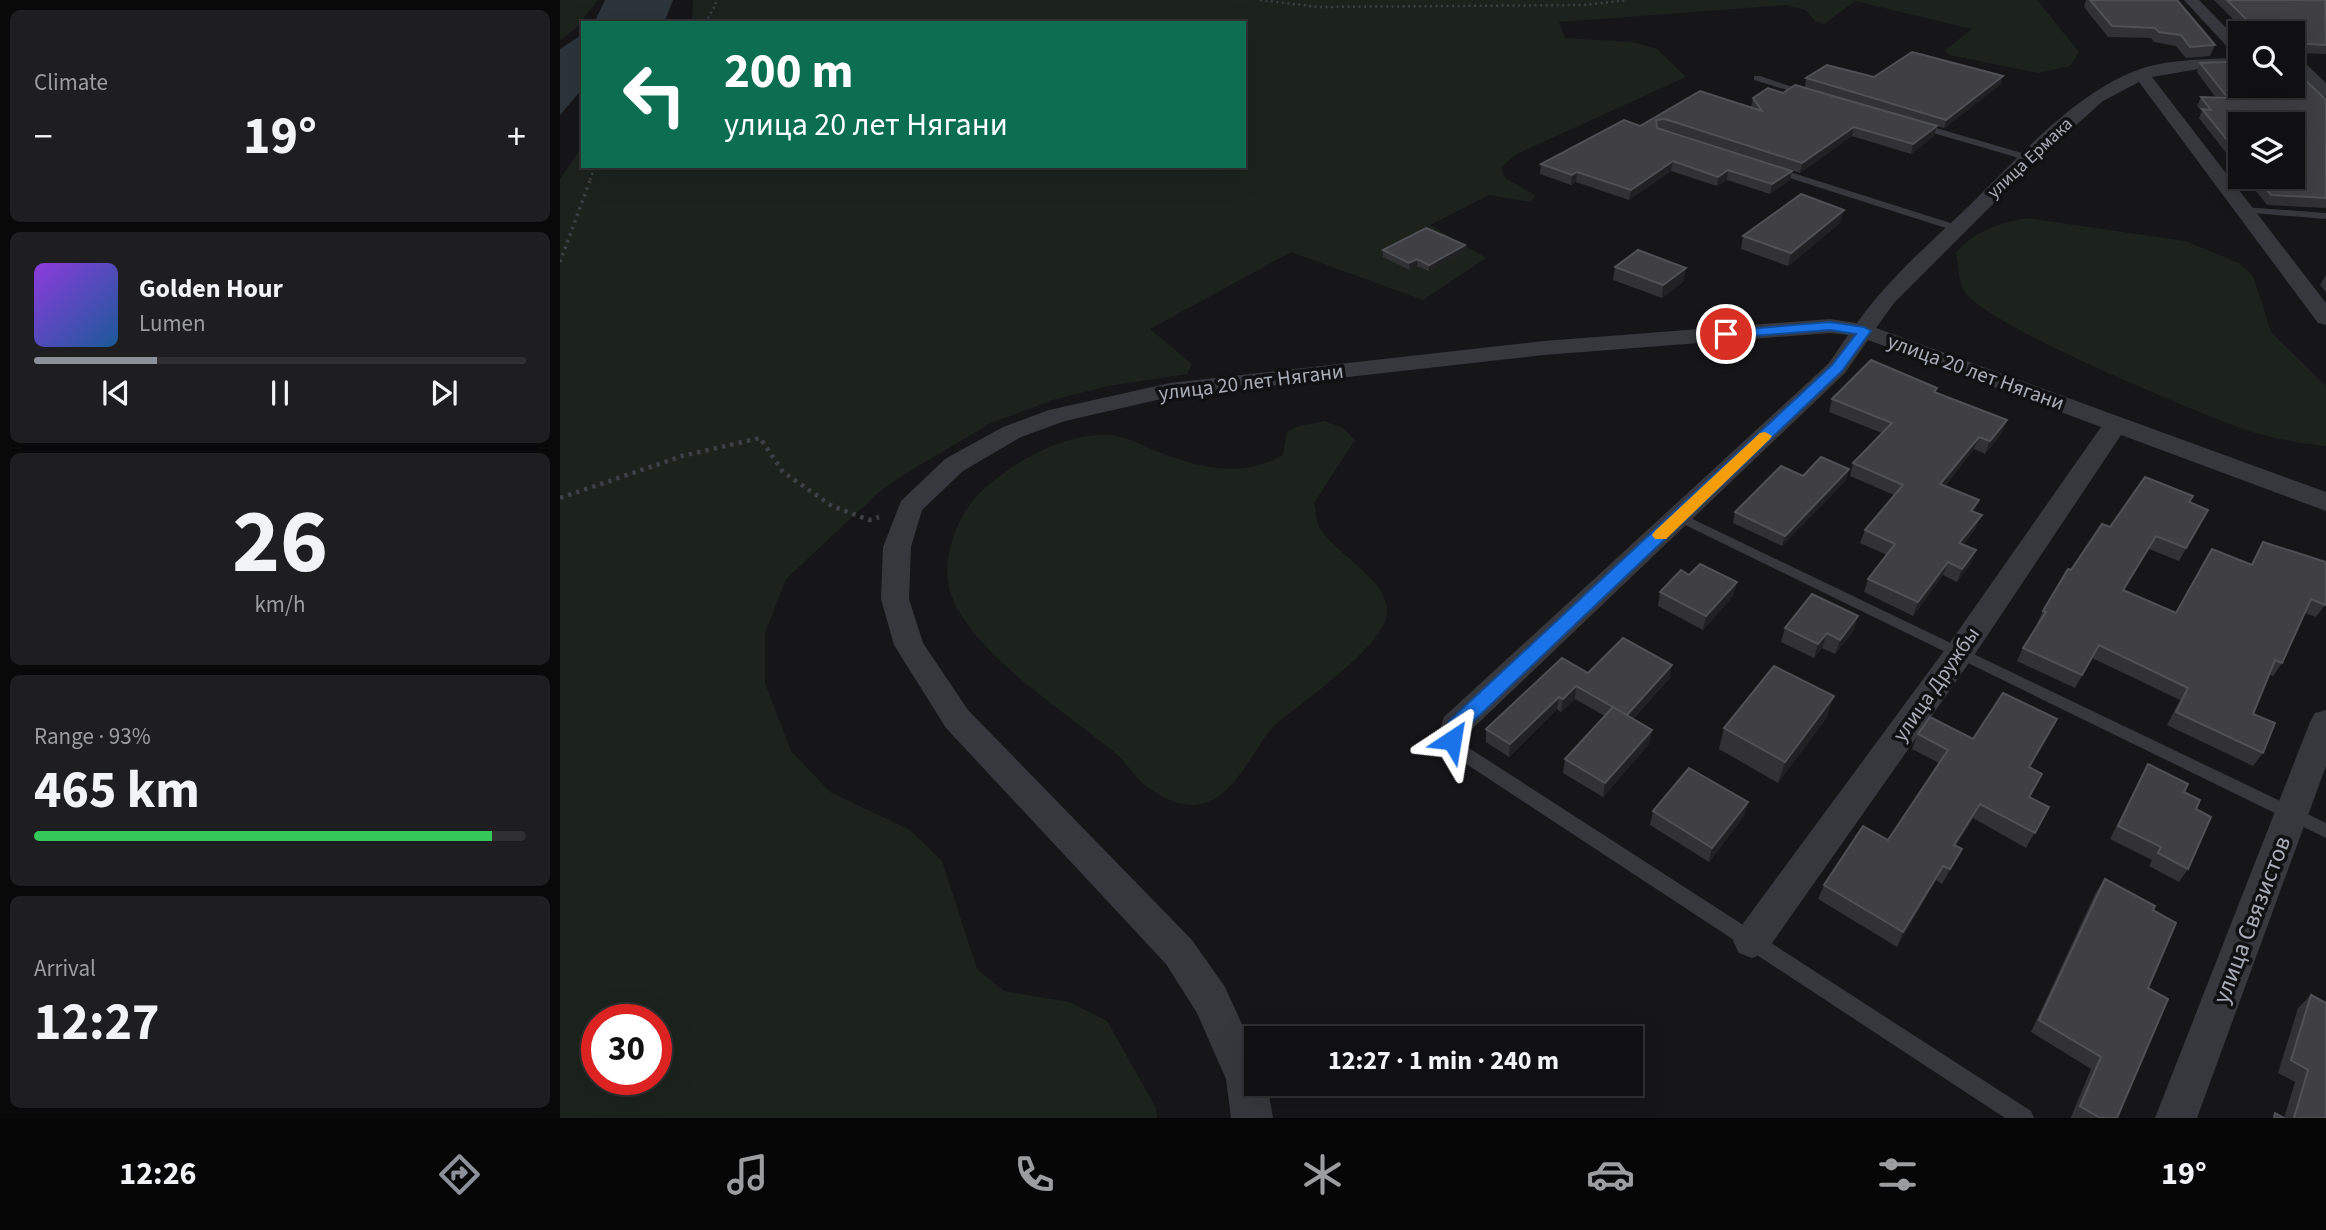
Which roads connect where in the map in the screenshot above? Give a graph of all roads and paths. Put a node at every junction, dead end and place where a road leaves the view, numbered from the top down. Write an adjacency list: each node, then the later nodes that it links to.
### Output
1 (714, 0): 5 (path)
2 (1260, 0): 3 (path)
3 (1628, 0)
4 (2191, 0): 6 (street)
5 (706, 21)
6 (2228, 39)
7 (2228, 63): 11 (street, улица Ермака)
8 (2305, 65): 9 (street)
9 (2326, 66)
10 (2305, 73): 13 (street)
11 (2141, 74): 16 (street, улица Ермака); 19 (street)
12 (1757, 78): 14 (lane)
13 (2326, 92)
14 (1821, 97)
15 (1912, 124): 16 (lane)
16 (2029, 158): 21 (street, улица Ермака)
17 (1763, 166): 21 (lane)
18 (595, 168): 22 (path)
19 (2243, 210): 20 (lane); 23 (street)
20 (2326, 216)
21 (1956, 228): 24 (street, улица Ермака)
22 (560, 262)
23 (2326, 318)
24 (1864, 331): 25 (street, улица 20 лет Нягани); 28 (street, улица 20 лет Нягани); 29 (street, улица Ермака)
25 (2116, 424): 27 (street, улица 20 лет Нягани); 30 (street, улица Дружбы)
26 (560, 498): 28 (path)
27 (2326, 502)
28 (910, 507): 36 (street, улица 20 лет Нягани)
29 (1680, 517): 30 (lane); 32 (street, улица Ермака)
30 (1960, 652): 33 (lane); 35 (street, улица Дружбы)
31 (2326, 722): 33 (street, улица Связистов)
32 (1452, 740): 35 (lane)
33 (2293, 815): 34 (lane); 38 (street, улица Связистов)
34 (2326, 831)
35 (1752, 941): 37 (lane)
36 (1252, 1118)
37 (2024, 1118)
38 (2176, 1118)

